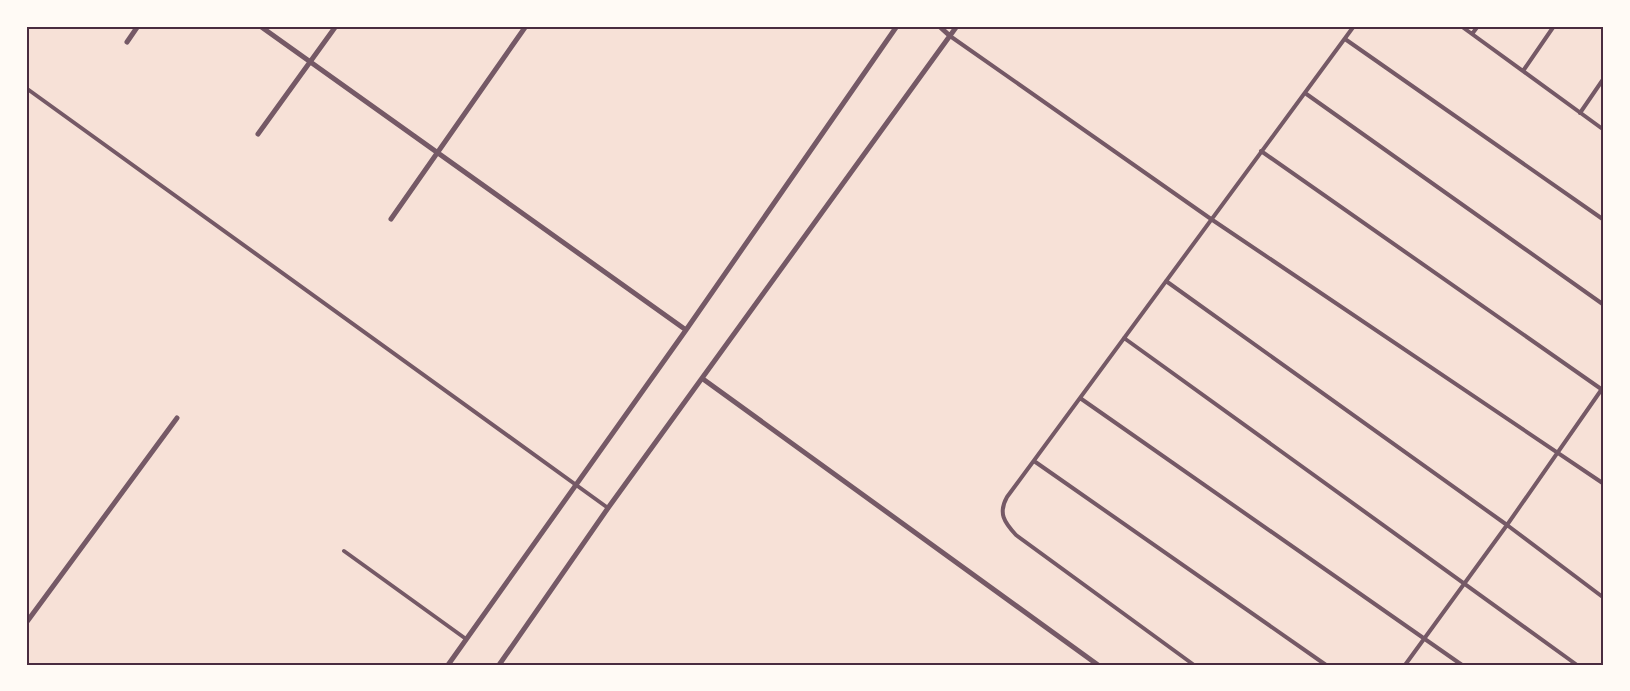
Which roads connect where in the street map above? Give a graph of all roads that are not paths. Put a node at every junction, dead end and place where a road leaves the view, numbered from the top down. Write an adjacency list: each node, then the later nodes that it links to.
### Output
1 (138, 26): 15 (street)
2 (260, 26): 16 (street)
3 (336, 26): 16 (street)
4 (526, 26): 25 (street)
5 (897, 26): 31 (street)
6 (939, 26): 13 (street)
7 (957, 26): 13 (street)
8 (1354, 26): 14 (lane)
9 (1461, 26): 12 (lane)
10 (1478, 26): 12 (lane)
11 (1554, 26): 17 (lane)
12 (1472, 34): 17 (lane)
13 (950, 36): 27 (lane); 33 (street)
14 (1345, 38): 20 (lane); 28 (lane)
15 (127, 42)
16 (311, 63): 23 (street); 25 (street)
17 (1523, 71): 21 (lane)
18 (1604, 78): 21 (lane)
19 (26, 88): 39 (lane)
20 (1305, 93): 24 (lane); 30 (lane)
21 (1580, 113): 22 (lane)
22 (1604, 130)
23 (258, 134)
24 (1262, 151): 27 (lane); 34 (lane)
25 (438, 154): 26 (street); 31 (street)
26 (391, 219)
27 (1211, 219): 29 (lane); 37 (lane)
28 (1604, 220)
29 (1166, 281): 32 (lane); 42 (lane)
30 (1604, 305)
31 (686, 330): 39 (street)
32 (1124, 338): 35 (lane); 44 (lane)
33 (703, 379): 41 (street); 51 (street)
34 (1603, 389): 37 (lane)
35 (1080, 398): 38 (lane); 47 (lane)
36 (177, 418): 46 (street)
37 (1558, 453): 40 (lane); 42 (lane)
38 (1034, 461): 52 (lane); 53 (lane)
39 (576, 484): 41 (lane); 48 (street)
40 (1604, 484)
41 (608, 508): 50 (street)
42 (1507, 525): 44 (lane); 45 (lane)
43 (344, 551): 48 (lane)
44 (1464, 584): 47 (lane); 56 (lane)
45 (1604, 598)
46 (26, 623)
47 (1425, 638): 54 (lane); 55 (lane)
48 (466, 639): 49 (street)
49 (448, 665)
50 (500, 665)
51 (1098, 665)
52 (1194, 665)
53 (1326, 665)
54 (1405, 665)
55 (1462, 665)
56 (1577, 665)

